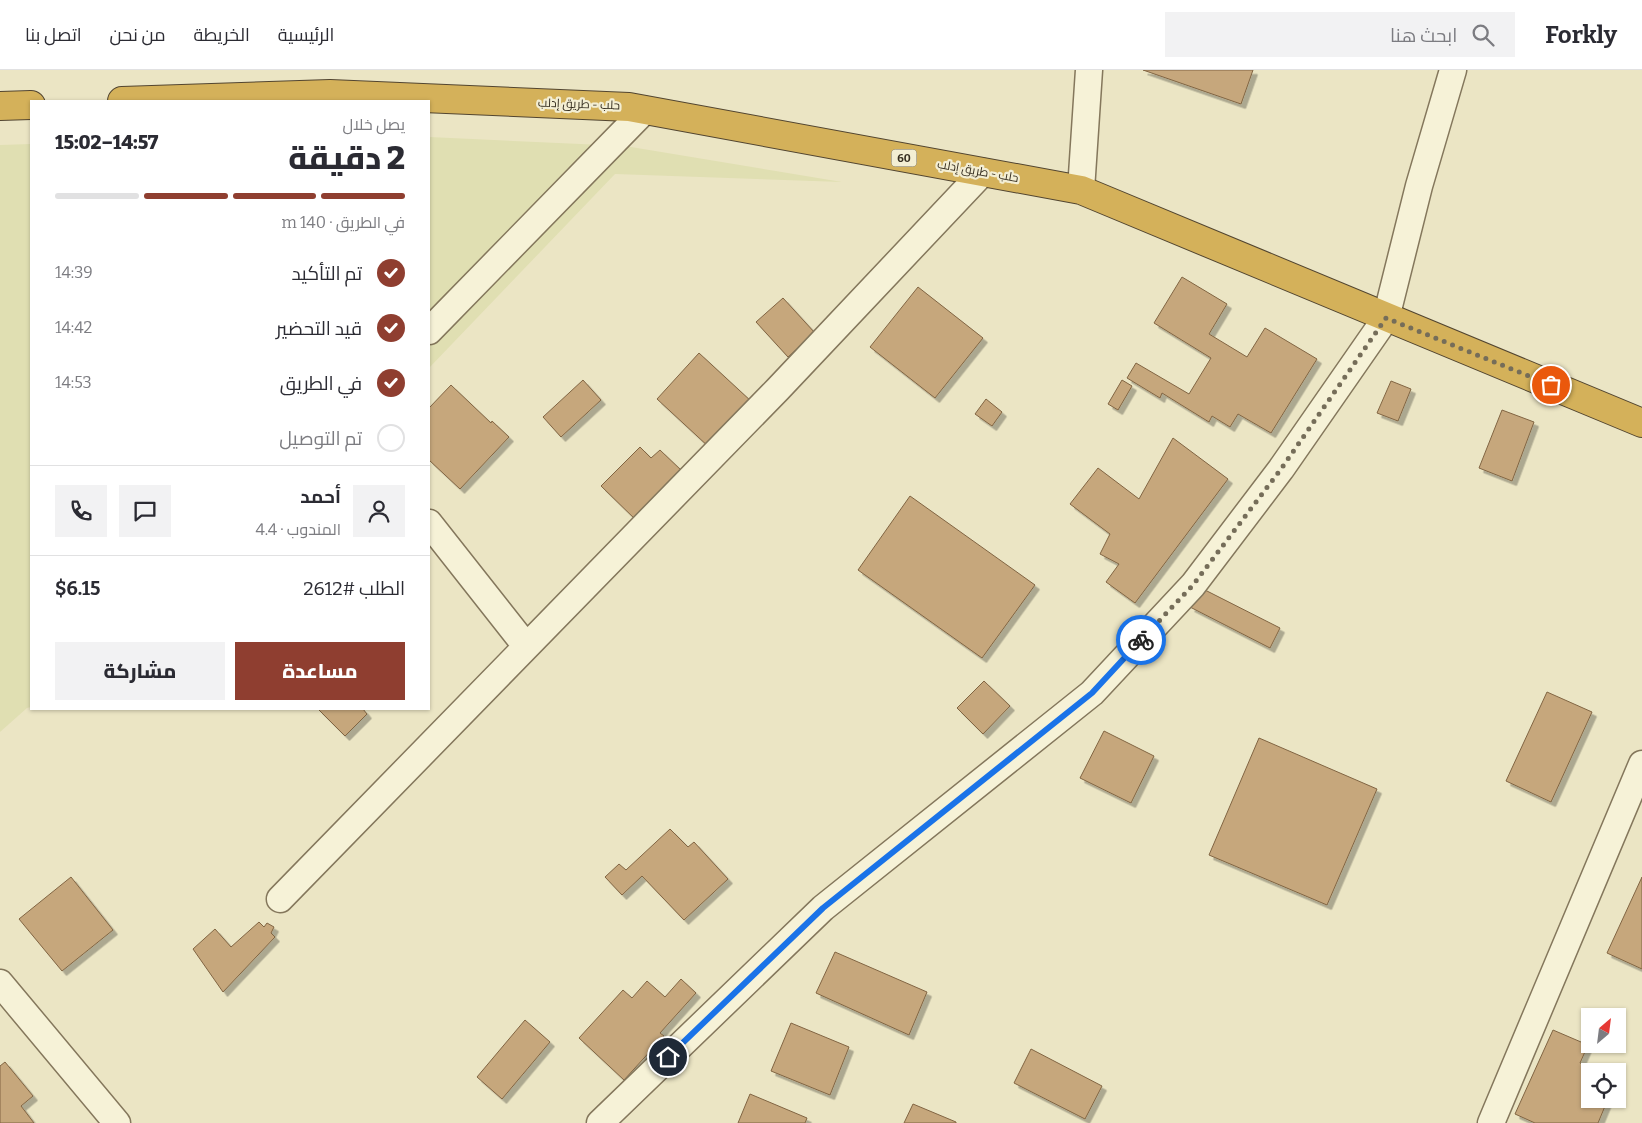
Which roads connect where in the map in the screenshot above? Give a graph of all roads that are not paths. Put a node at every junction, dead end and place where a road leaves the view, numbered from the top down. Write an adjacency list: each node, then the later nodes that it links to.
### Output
1 (1089, 70): 8 (street)
2 (1453, 70): 9 (street)
3 (152, 100): 6 (highway, حلب - طريق إدلب / 60)
4 (30, 105): 5 (highway)
5 (0, 106)
6 (645, 110): 7 (highway, حلب - طريق إدلب / 60); 10 (street)
7 (983, 172): 8 (highway, حلب - طريق إدلب / 60); 13 (street)
8 (1081, 190): 9 (highway, حلب - طريق إدلب / 60)
9 (1386, 318): 11 (highway, حلب - طريق إدلب / 60); 17 (street)
10 (430, 330)
11 (1642, 423)
12 (430, 524): 13 (street)
13 (526, 646): 15 (street)
14 (1642, 764): 19 (street)
15 (280, 898)
16 (0, 983): 18 (street)
17 (614, 1119)
18 (117, 1123)
19 (1491, 1123)

